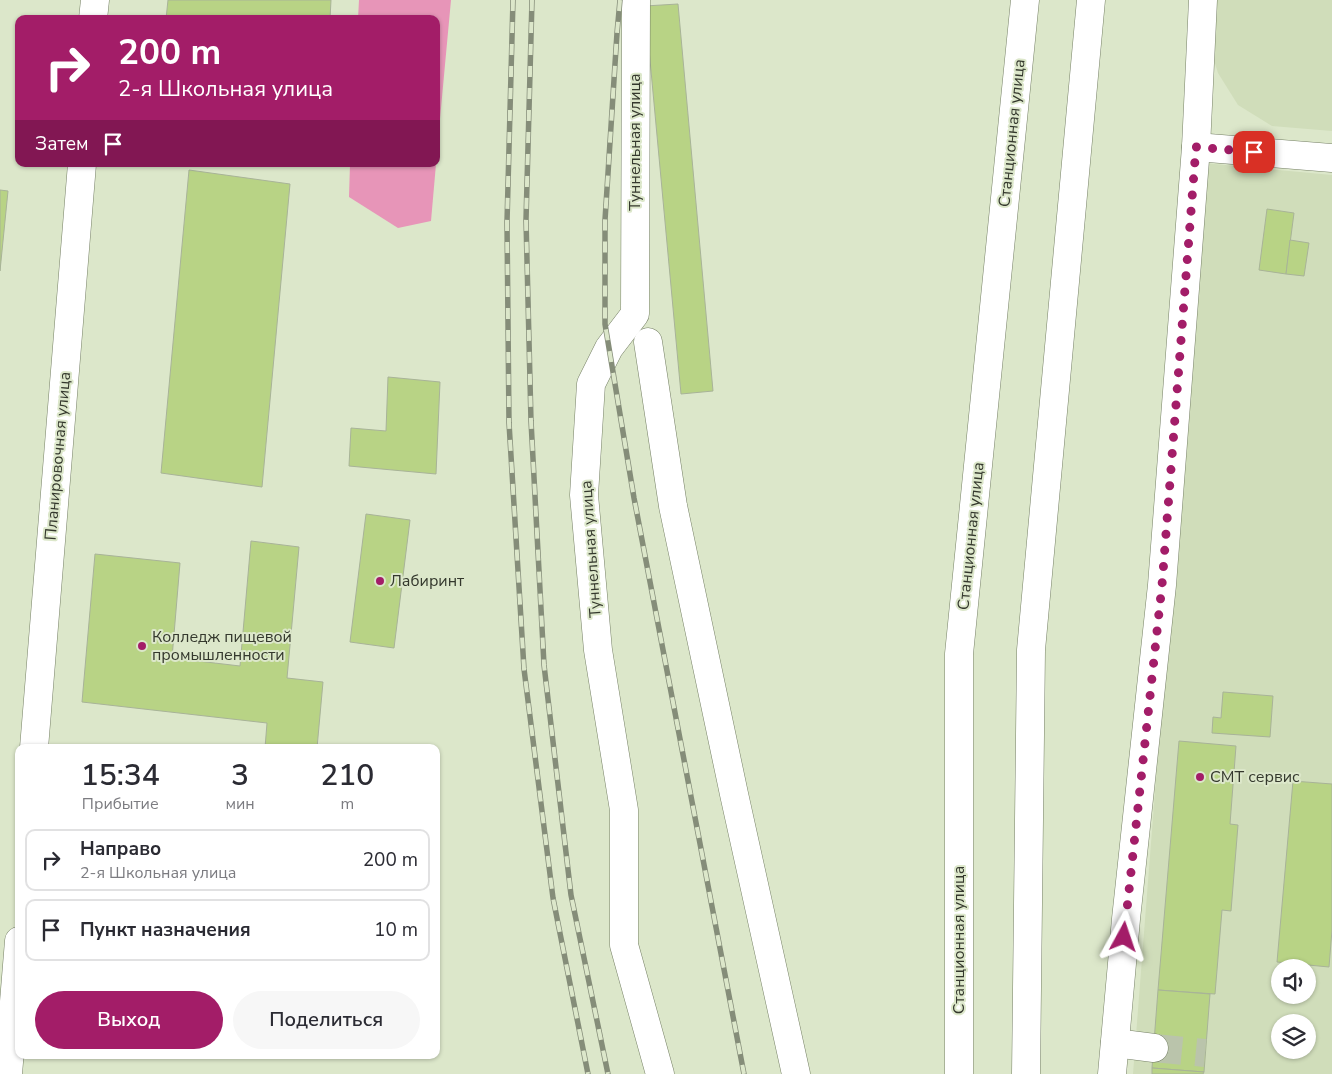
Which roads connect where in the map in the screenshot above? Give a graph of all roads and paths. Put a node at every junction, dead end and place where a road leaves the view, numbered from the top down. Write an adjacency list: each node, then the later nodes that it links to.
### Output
1 (95, 0): 6 (street)
2 (636, 0): 16 (street, Туннельная улица)
3 (1025, 0): 18 (street, Станционная улица)
4 (1091, 0): 19 (street)
5 (1203, 0): 7 (street)
6 (94, 15)
7 (1196, 147): 8 (street); 13 (street)
8 (1332, 158)
9 (82, 167): 11 (street, Планировочная улица)
10 (648, 342): 17 (street)
11 (34, 744)
12 (15, 989): 15 (street)
13 (1115, 1043): 14 (street); 20 (street)
14 (1154, 1048)
15 (8, 1074)
16 (660, 1074)
17 (796, 1074)
18 (960, 1074)
19 (1026, 1074)
20 (1112, 1074)

